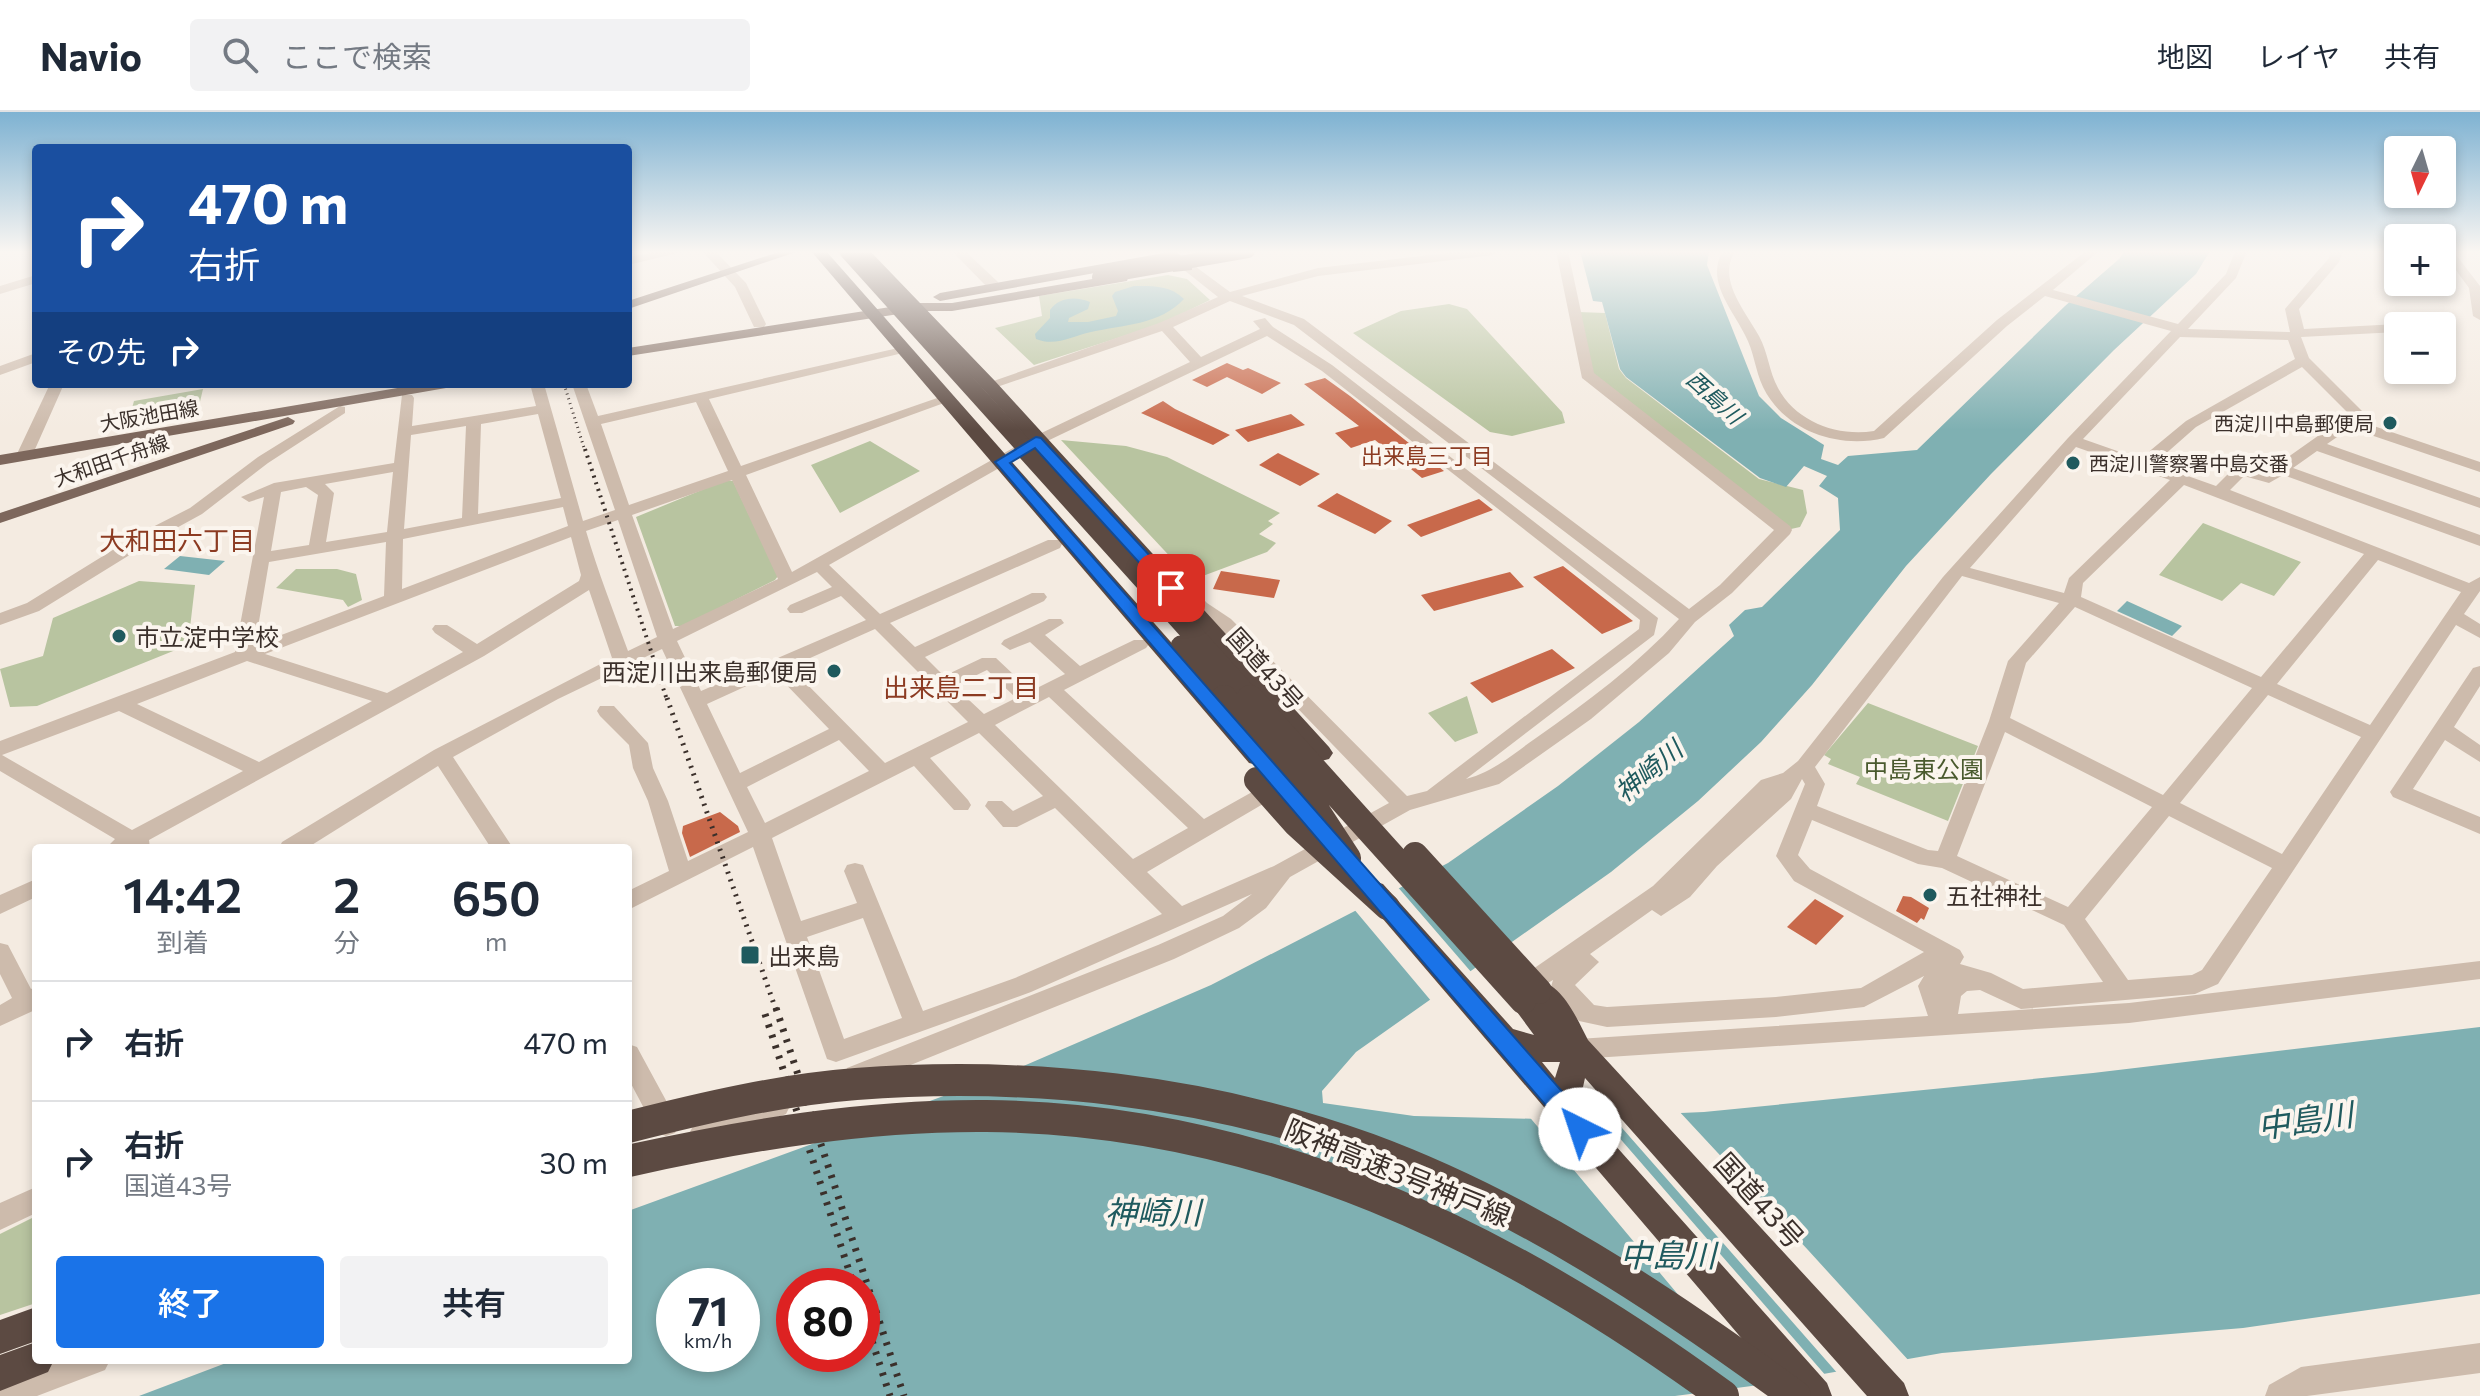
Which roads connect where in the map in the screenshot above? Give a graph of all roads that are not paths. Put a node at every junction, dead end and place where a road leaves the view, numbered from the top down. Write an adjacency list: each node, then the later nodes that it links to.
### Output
1 (752, 311): 17 (street)
2 (862, 311): 17 (main road)
3 (863, 311): 23 (main road)
4 (870, 311): 25 (highway, 国道43号)
5 (888, 311): 139 (highway, 国道43号, bridge)
6 (902, 311): 167 (highway, 国道43号, bridge)
7 (920, 311): 30 (highway, 国道43号)
8 (1197, 311): 18 (street)
9 (1247, 311): 20 (street)
10 (1270, 311): 85 (street)
11 (1574, 311): 85 (street)
12 (1740, 311): 13 (street)
13 (2020, 311)
14 (2112, 311): 21 (street)
15 (2196, 311): 21 (street)
16 (2292, 311): 22 (street)
17 (759, 324): 24 (main road)
18 (1164, 326): 28 (street); 30 (street)
19 (2384, 329): 22 (street)
20 (1268, 330): 28 (street); 125 (street)
21 (2177, 330): 22 (street); 44 (street)
22 (2296, 334): 27 (street)
23 (632, 349)
24 (632, 349)
25 (902, 349): 35 (street); 36 (highway, 国道43号)
26 (32, 359): 29 (street)
27 (2303, 360): 41 (street); 50 (street)
28 (1199, 363): 43 (street)
29 (0, 371)
30 (989, 385): 43 (highway, 国道43号)
31 (55, 388): 47 (street)
32 (538, 388): 37 (street)
33 (580, 388): 40 (street)
34 (408, 389): 38 (main road, 大和田千舟線); 42 (street); 47 (main road, 大阪池田線)
35 (701, 397): 40 (street); 54 (street)
36 (948, 399): 49 (highway, 国道43号); 54 (street)
37 (543, 409): 39 (street); 61 (street)
38 (340, 410): 65 (main road, 大和田千舟線); 86 (street)
39 (474, 421): 42 (street); 66 (street)
40 (592, 422): 64 (street)
41 (2347, 422): 45 (street); 52 (street)
42 (404, 432): 51 (street)
43 (1036, 441): 49 (street); 55 (highway, 国道43号)
44 (2073, 441): 50 (street); 75 (street)
45 (2315, 445): 53 (street); 63 (street)
46 (0, 452): 47 (main road, 大阪池田線)
47 (26, 452): 48 (main road, 大阪池田線)
48 (0, 460)
49 (1002, 462): 62 (highway, 国道43号); 74 (street)
50 (2143, 465): 56 (street)
51 (401, 466): 57 (street); 68 (street)
52 (2480, 467)
53 (2283, 470): 59 (street); 69 (street)
54 (735, 471): 64 (street); 77 (street)
55 (1070, 477): 129 (street); 159 (highway, 国道43号, bridge)
56 (2182, 478): 59 (street); 82 (street)
57 (307, 482): 58 (street); 71 (street)
58 (274, 488): 60 (street); 73 (street)
59 (2219, 492): 72 (street)
60 (249, 497)
61 (569, 501): 66 (street); 67 (street)
62 (1036, 501): 70 (highway); 123 (highway, 国道43号)
63 (2480, 503)
64 (623, 513): 67 (street); 92 (street)
65 (0, 518)
66 (470, 521): 68 (street)
67 (576, 529): 76 (street); 80 (street)
68 (395, 536): 71 (street); 80 (street)
69 (2480, 541)
70 (1054, 544): 87 (street); 94 (highway)
71 (317, 549): 73 (street)
72 (2375, 552): 78 (street); 103 (street)
73 (261, 558): 96 (street)
74 (819, 564): 77 (street); 79 (street)
75 (1959, 570): 82 (street); 122 (street)
76 (590, 578): 95 (street); 98 (street)
77 (788, 581): 92 (street)
78 (2476, 586): 84 (street)
79 (845, 588): 83 (street); 87 (street)
80 (393, 597): 96 (street)
81 (1038, 597): 97 (street)
82 (2072, 599): 103 (street); 110 (street)
83 (796, 609)
84 (2455, 617): 90 (street); 114 (street)
85 (1689, 618): 125 (street)
86 (0, 619)
87 (878, 620): 97 (street); 99 (street)
88 (1055, 623): 91 (street)
89 (441, 629): 95 (street)
90 (2480, 632)
91 (1033, 634): 93 (street); 101 (street)
92 (668, 641): 98 (street); 107 (street)
93 (1010, 644)
94 (1140, 644): 101 (street); 123 (highway)
95 (477, 652): 106 (street)
96 (244, 654): 106 (street); 108 (street)
97 (913, 655): 102 (street)
98 (622, 661): 116 (street)
99 (778, 665): 107 (street); 113 (street)
100 (2480, 672): 112 (street)
101 (1078, 675): 104 (street)
102 (944, 683): 105 (street); 111 (street)
103 (2263, 685): 114 (street); 127 (street)
104 (1051, 688): 105 (street); 133 (street)
105 (1029, 699): 111 (street)
106 (390, 700): 120 (street)
107 (696, 701): 124 (street)
108 (119, 703): 115 (street); 120 (street)
109 (607, 711): 145 (street)
110 (1999, 721): 127 (street); 140 (street)
111 (983, 722): 117 (street); 126 (street)
112 (2443, 729): 118 (street); 132 (street)
113 (841, 731): 121 (street); 124 (street)
114 (2374, 735): 141 (street)
115 (0, 749)
116 (441, 755): 137 (street); 138 (street)
117 (915, 755): 121 (street); 128 (street)
118 (2480, 755)
119 (0, 762): 135 (street)
120 (261, 771): 136 (street)
121 (882, 772): 134 (street)
122 (1797, 772): 131 (street); 157 (street); 159 (street)
123 (1266, 782): 133 (street); 139 (highway, 国道43号, bridge); 149 (highway, bridge)
124 (737, 783): 134 (street)
125 (1429, 797): 129 (street)
126 (1057, 798): 130 (street); 142 (street)
127 (2166, 804): 141 (street); 152 (street)
128 (961, 805)
129 (1403, 805): 144 (street)
130 (995, 806)
131 (1805, 809): 140 (street); 155 (street)
132 (2480, 826)
133 (1202, 829): 142 (street)
134 (759, 833): 145 (street); 153 (street)
135 (130, 844)
136 (134, 844)
137 (296, 844)
138 (499, 844)
139 (1348, 858): 149 (highway, 国道43号, bridge)
140 (1945, 860): 152 (street)
141 (2285, 865): 161 (street)
142 (1132, 870): 151 (street)
143 (855, 871): 150 (street)
144 (1282, 871): 151 (street); 169 (street)
145 (681, 874): 147 (street)
146 (32, 889): 148 (street)
147 (632, 899)
148 (0, 905)
149 (1387, 907): 166 (highway, 国道43号)
150 (868, 908): 153 (street); 164 (street)
151 (1180, 918): 164 (street)
152 (2072, 919): 161 (street)
153 (794, 932): 164 (street)
154 (0, 952): 162 (street)
155 (1943, 952): 157 (street); 158 (street)
156 (2480, 970): 165 (street)
157 (1904, 977): 160 (street)
158 (1983, 980): 160 (street); 161 (street); 165 (street)
159 (1531, 983): 167 (highway, 国道43号)
160 (1930, 986): 165 (street)
161 (2122, 991)
162 (32, 1000): 163 (street)
163 (0, 1016)
164 (916, 1024)
165 (1943, 1027): 167 (street)
166 (1502, 1039): 167 (highway); 171 (highway, 国道43号)
167 (1578, 1049): 171 (highway); 186 (highway, 国道43号)
168 (632, 1061): 169 (street)
169 (742, 1119): 172 (street)
170 (632, 1126): 184 (highway, 阪神高速3号神戸線, bridge)
171 (1600, 1151): 185 (highway, 国道43号)
172 (632, 1160)
173 (632, 1161): 183 (highway, 阪神高速3号神戸線, bridge)
174 (32, 1201): 175 (street)
175 (0, 1217)
176 (32, 1325): 177 (highway)
177 (0, 1337)
178 (2480, 1358): 187 (street)
179 (32, 1361): 181 (highway)
180 (84, 1364): 182 (street)
181 (0, 1373)
182 (0, 1395)
183 (1723, 1396)
184 (1795, 1396)
185 (1814, 1396)
186 (1891, 1396)
187 (2280, 1396)

